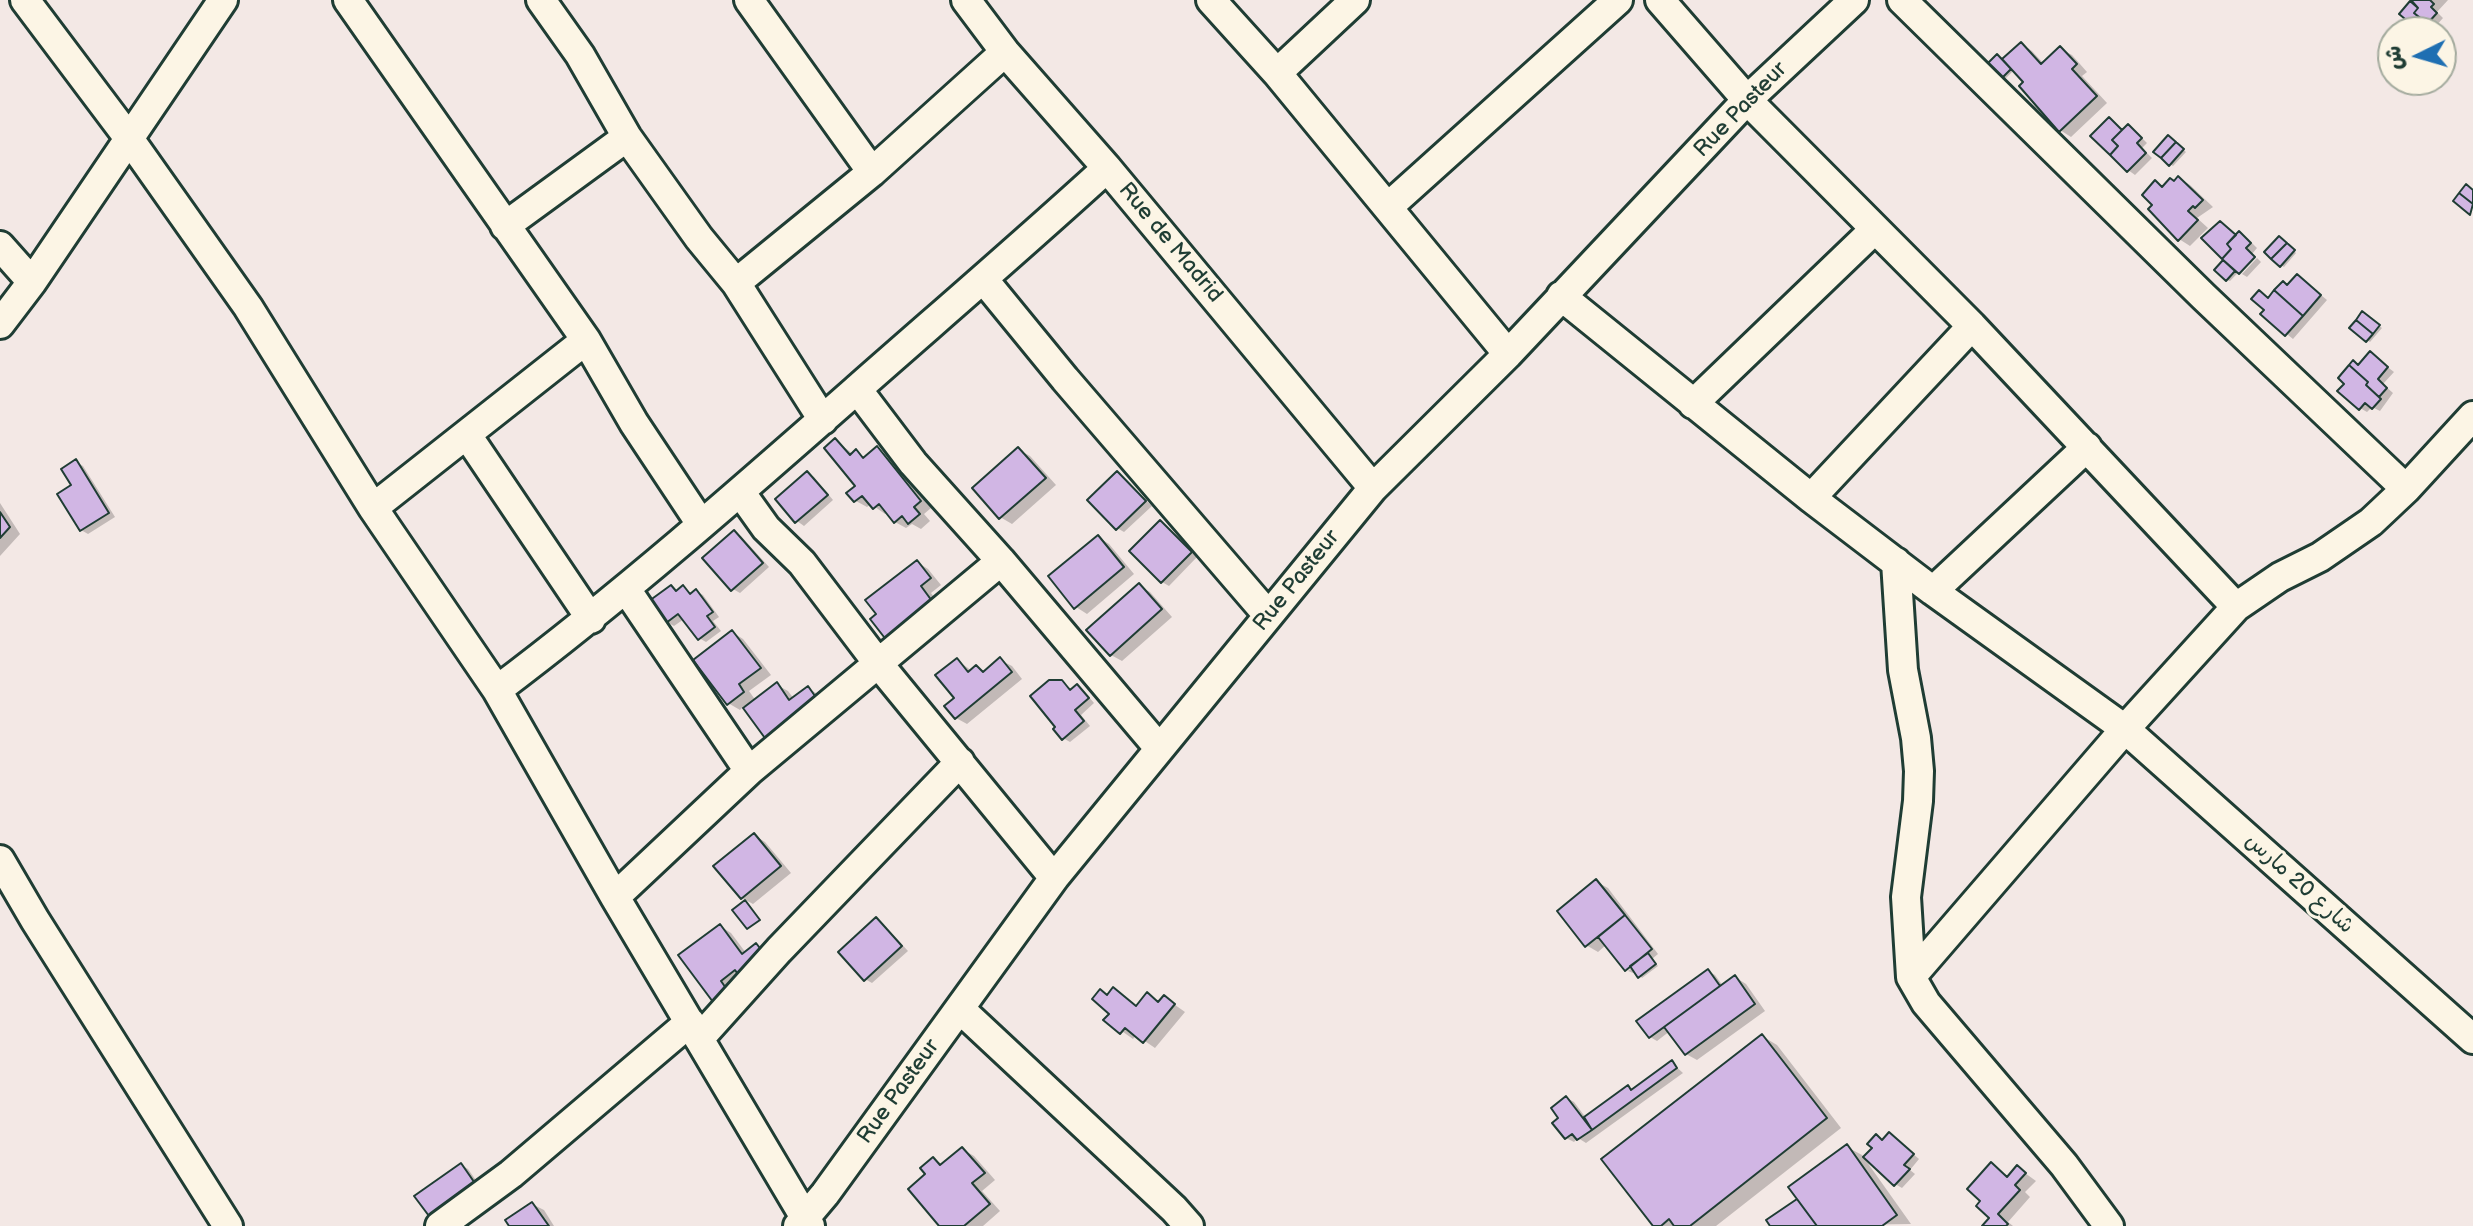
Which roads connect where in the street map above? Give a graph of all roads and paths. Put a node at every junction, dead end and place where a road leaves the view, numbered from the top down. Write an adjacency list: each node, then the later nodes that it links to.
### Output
1 (25, 0): 16 (street)
2 (223, 0): 16 (street)
3 (348, 0): 21 (street)
4 (541, 0): 17 (street)
5 (749, 0): 19 (street)
6 (967, 0): 13 (street, Rue de Madrid)
7 (1211, 0): 14 (street)
8 (1355, 0): 14 (street)
9 (1618, 0): 20 (street)
10 (1660, 0): 15 (street)
11 (1854, 0): 15 (street, Rue Pasteur)
12 (1902, 0): 39 (street)
13 (1005, 52): 18 (street, Rue de Madrid); 19 (street)
14 (1277, 73): 20 (street)
15 (1747, 100): 22 (street); 27 (street, Rue Pasteur)
16 (128, 137): 25 (street); 42 (street)
17 (627, 137): 21 (street); 26 (street)
18 (1107, 168): 24 (street); 38 (street, Rue de Madrid)
19 (872, 172): 26 (street)
20 (1388, 207): 31 (street)
21 (505, 226): 30 (street)
22 (1874, 230): 29 (street); 33 (street)
23 (0, 246): 25 (street)
24 (984, 280): 32 (street); 49 (street)
25 (32, 282): 28 (street)
26 (736, 283): 35 (street)
27 (1561, 296): 31 (street, Rue Pasteur); 33 (street, شارع 20 مارس)
28 (0, 324)
29 (1972, 326): 37 (street); 41 (street)
30 (586, 340): 36 (street); 43 (street)
31 (1508, 354): 38 (street, Rue Pasteur)
32 (857, 389): 35 (street); 44 (street)
33 (1693, 404): 41 (street, شارع 20 مارس)
34 (2473, 416): 39 (street)
35 (823, 420): 40 (street)
36 (467, 435): 42 (street); 50 (street)
37 (2087, 447): 47 (street); 48 (street)
38 (1373, 488): 49 (street, Rue Pasteur)
39 (2406, 489): 48 (street)
40 (741, 493): 43 (street); 51 (street)
41 (1811, 498): 45 (street, شارع 20 مارس)
42 (373, 508): 52 (street)
43 (701, 524): 46 (street)
44 (1001, 561): 51 (street); 54 (street)
45 (1896, 562): 47 (street, شارع 20 مارس); 60 (street)
46 (626, 589): 50 (street); 56 (street)
47 (1933, 591): 53 (street, شارع 20 مارس)
48 (2236, 607): 53 (street)
49 (1268, 615): 54 (street, Rue Pasteur)
50 (591, 619): 52 (street)
51 (877, 662): 55 (street); 56 (street)
52 (497, 690): 59 (street)
53 (2125, 729): 60 (street); 63 (street, شارع 20 مارس)
54 (1159, 748): 58 (street, Rue Pasteur)
55 (960, 762): 58 (street); 62 (street)
56 (749, 771): 59 (street)
57 (0, 860): 65 (street)
58 (1054, 878): 61 (street, Rue Pasteur)
59 (615, 897): 62 (street)
60 (1911, 977): 68 (street)
61 (960, 1009): 64 (street, Rue Pasteur); 67 (street)
62 (695, 1031): 64 (street); 66 (street)
63 (2473, 1039)
64 (804, 1223)
65 (228, 1226)
66 (440, 1226)
67 (1189, 1226)
68 (2109, 1226)

